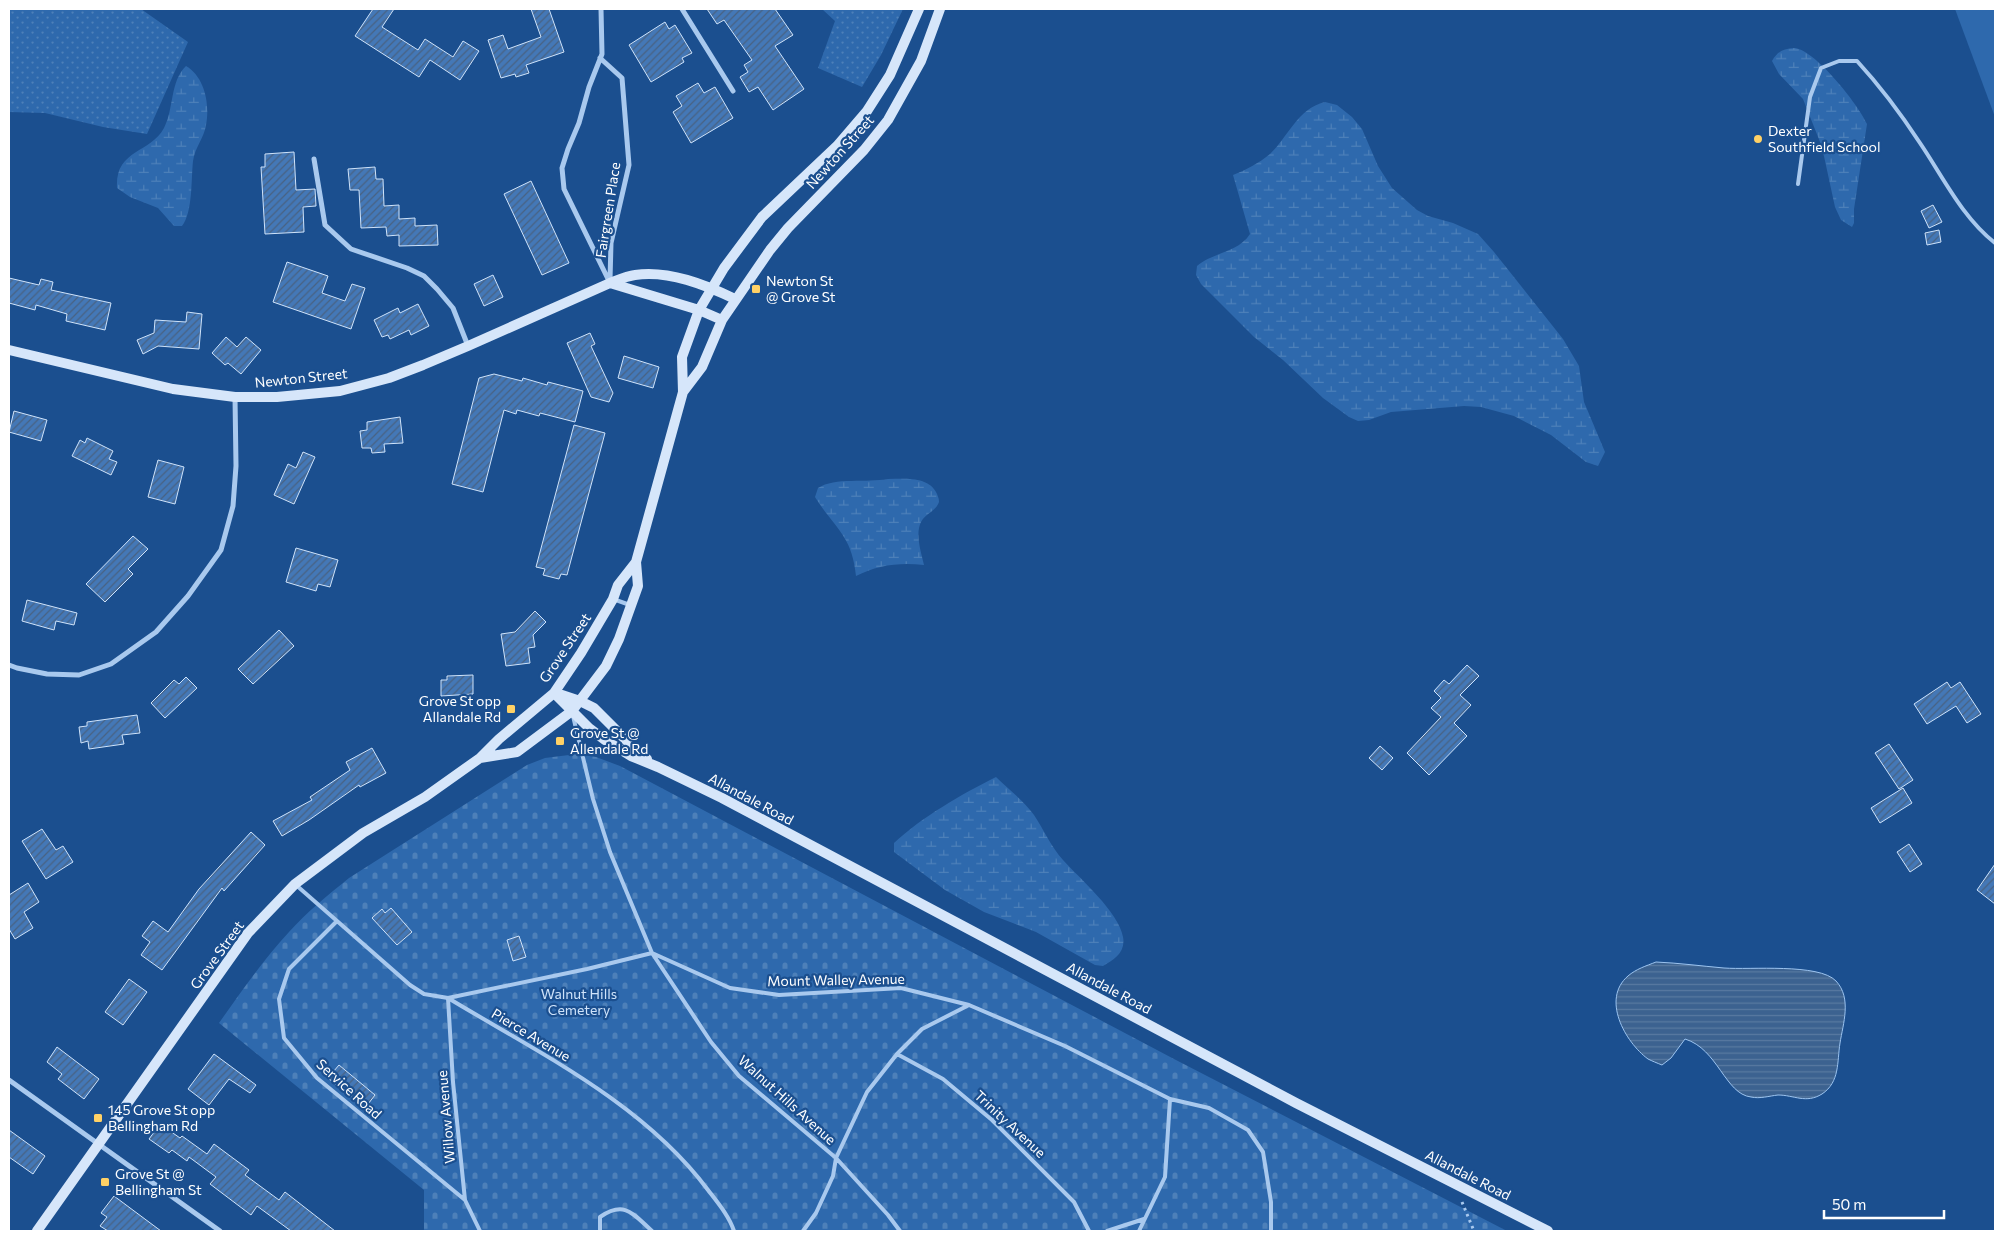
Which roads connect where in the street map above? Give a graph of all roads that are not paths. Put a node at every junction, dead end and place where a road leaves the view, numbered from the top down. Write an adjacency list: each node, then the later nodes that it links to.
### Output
1 (601, 9): 5 (street, Fairgreen Place)
2 (682, 9): 6 (street)
3 (919, 9): 11 (main road, Newton Street)
4 (940, 9): 12 (main road, Newton Street)
5 (600, 58): 10 (street, Fairgreen Place); 10 (street, Fairgreen Place)
6 (733, 91)
7 (314, 159): 15 (street)
8 (1798, 184): 9 (lane)
9 (1995, 243)
10 (610, 283): 11 (main road, Newton Street); 13 (main road); 15 (main road, Newton Street)
11 (710, 287): 12 (main road, Newton Street); 13 (main road, Newton Street)
12 (736, 298): 14 (main road, Newton Street)
13 (699, 310): 14 (main road); 17 (main road, Grove Street)
14 (722, 320): 17 (main road, Grove Street)
15 (468, 346): 18 (main road, Newton Street)
16 (9, 350): 18 (main road, Newton Street)
17 (683, 392): 19 (main road, Grove Street)
18 (235, 397): 22 (street)
19 (636, 562): 20 (main road, Grove Street); 21 (main road, Grove Street)
20 (613, 599): 21 (lane); 23 (main road, Grove Street)
21 (632, 606): 24 (main road, Grove Street)
22 (9, 665)
23 (554, 693): 24 (main road, Allandale Road); 25 (main road, Allandale Road); 26 (main road, Grove Street)
24 (580, 700): 25 (main road, Grove Street); 27 (main road, Allandale Road)
25 (572, 711): 26 (main road, Grove Street); 27 (main road, Allandale Road); 30 (lane)
26 (480, 758): 28 (main road, Grove Street)
27 (658, 767): 52 (main road, Allandale Road)
28 (295, 884): 29 (lane, Pierce Avenue); 36 (main road, Grove Street)
29 (336, 922): 31 (lane, Pierce Avenue); 38 (lane, Service Road)
30 (652, 954): 31 (lane); 32 (lane, Mount Walley Avenue); 37 (lane, Walnut Hills Avenue)
31 (448, 998): 38 (lane, Willow Avenue); 45 (lane, Pierce Avenue)
32 (969, 1004): 33 (lane); 35 (lane, Mount Walley Avenue)
33 (897, 1054): 37 (lane); 48 (lane, Trinity Avenue)
34 (9, 1080): 36 (street)
35 (1170, 1099): 39 (lane); 51 (lane, Mount Walley Avenue)
36 (98, 1144): 40 (main road, Grove Street); 41 (street)
37 (836, 1158): 46 (lane); 47 (lane, Walnut Hills Avenue)
38 (465, 1200): 42 (lane, Willow Avenue)
39 (1144, 1219): 49 (lane); 50 (lane)
40 (37, 1231)
41 (220, 1231)
42 (480, 1231)
43 (600, 1231): 44 (lane)
44 (652, 1231)
45 (734, 1231)
46 (803, 1231)
47 (900, 1231)
48 (1089, 1231)
49 (1107, 1231)
50 (1139, 1231)
51 (1271, 1231)
52 (1548, 1231)

